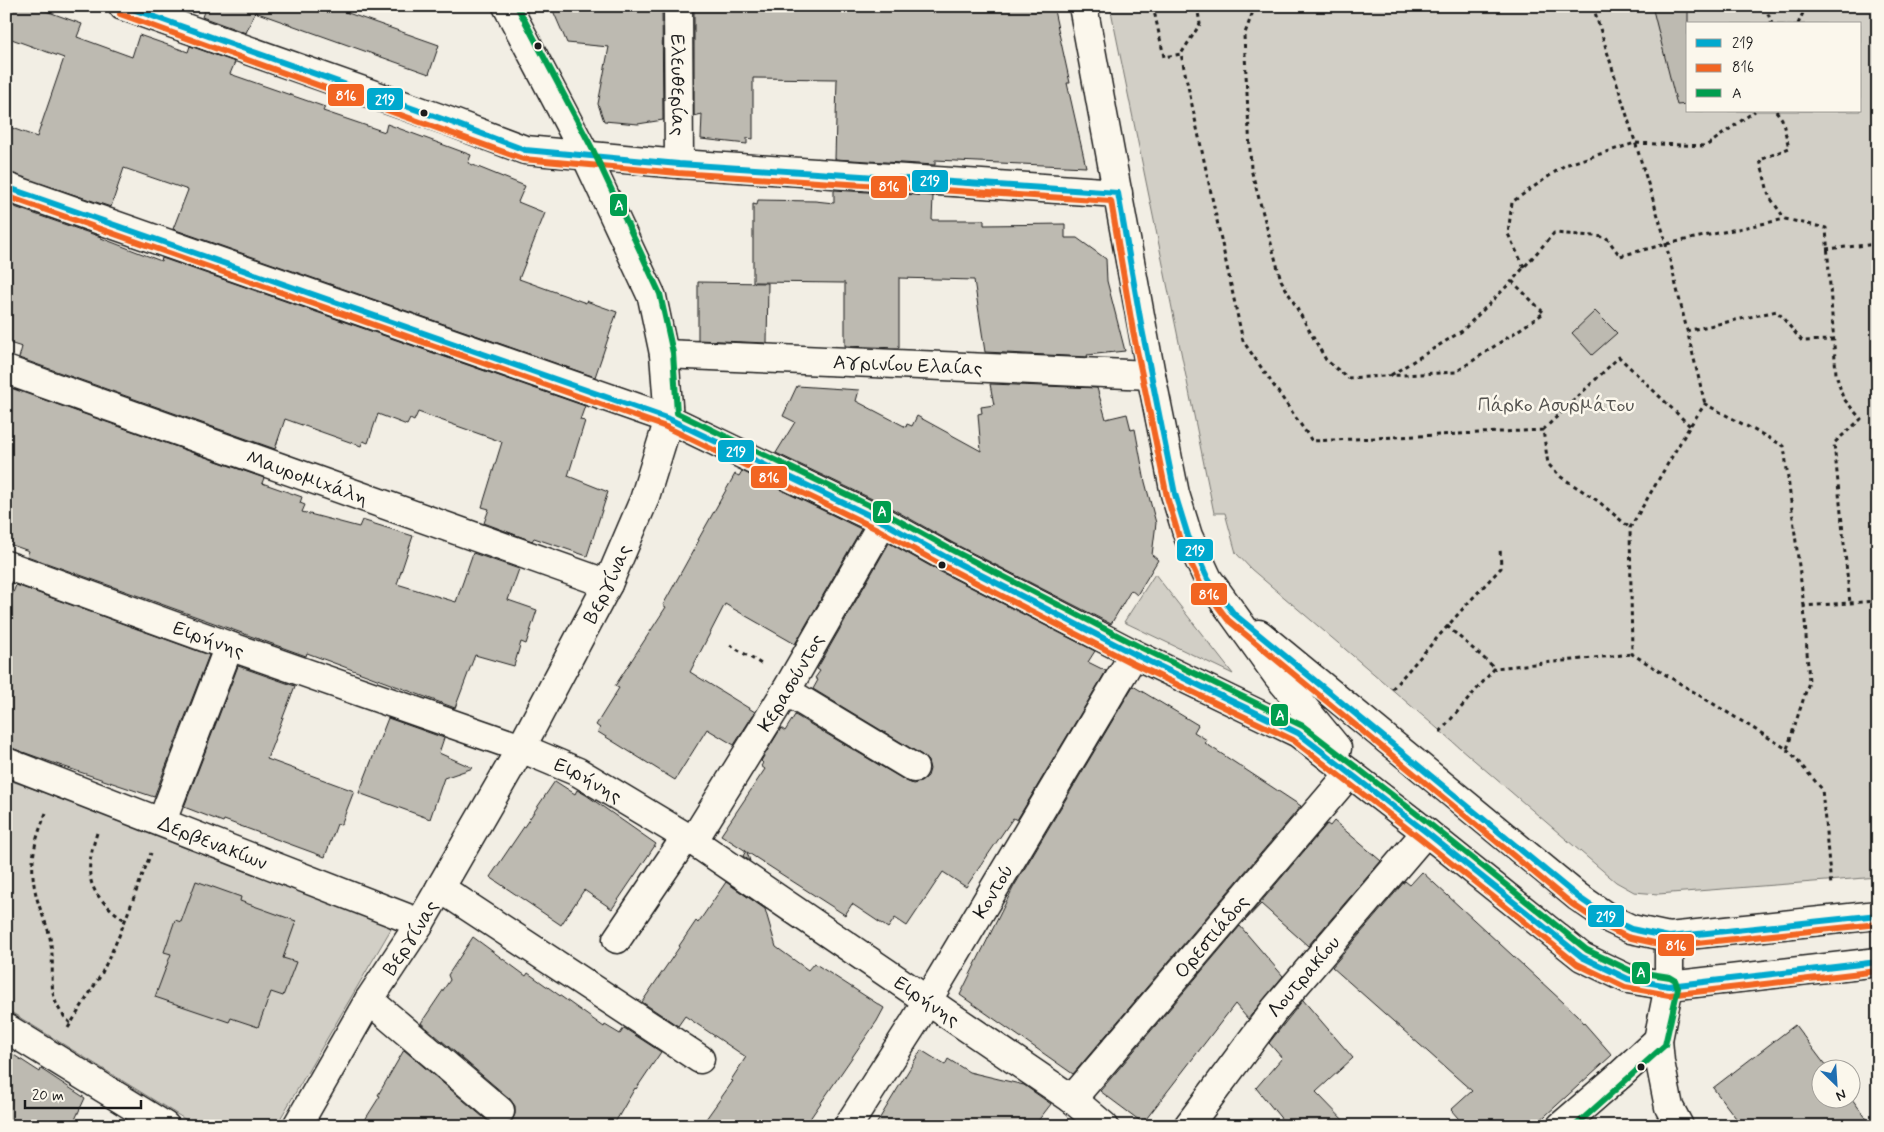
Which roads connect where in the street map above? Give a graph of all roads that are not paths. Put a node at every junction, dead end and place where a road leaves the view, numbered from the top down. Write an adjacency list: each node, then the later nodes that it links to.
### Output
1 (123, 6): 5 (street)
2 (507, 6): 5 (street, Βεργίνας)
3 (678, 6): 6 (street, Ελευθερίας)
4 (1083, 6): 8 (street)
5 (586, 156): 6 (street); 9 (street, Βεργίνας)
6 (679, 164): 8 (street)
7 (6, 187): 12 (street)
8 (1118, 193): 11 (street)
9 (664, 354): 11 (street, Αγρινίου Ελαίας); 12 (street, Βεργίνας)
10 (6, 370): 15 (street, Μαυρομιχάλη)
11 (1151, 375): 16 (street)
12 (670, 419): 13 (street); 15 (street, Βεργίνας)
13 (882, 522): 18 (street); 19 (street, Κερασούντος)
14 (6, 565): 17 (street, Ειρήνης)
15 (608, 584): 20 (street, Βεργίνας)
16 (1234, 614): 24 (street); 31 (street)
17 (230, 646): 20 (street, Ειρήνης); 25 (street)
18 (1134, 654): 23 (street); 36 (street, Κοντού)
19 (786, 691): 22 (street); 27 (street, Κερασούντος)
20 (521, 748): 27 (street, Ειρήνης); 28 (street, Βεργίνας)
21 (6, 762): 25 (street, Δερβενακίων)
22 (914, 768)
23 (1350, 773): 24 (street); 40 (street, Ορεστιάδος)
24 (1380, 796): 26 (street)
25 (162, 821): 30 (street, Δερβενακίων)
26 (1426, 832): 34 (street); 46 (street, Λουτρακίου)
27 (690, 839): 32 (street, Κερασούντος); 36 (street, Ειρήνης)
28 (440, 888): 30 (street, Βεργίνας); 39 (street)
29 (1878, 915): 31 (street)
30 (420, 923): 35 (street, Βεργίνας)
31 (1669, 936): 34 (street)
32 (617, 940)
33 (1878, 962): 34 (street)
34 (1669, 986): 38 (street)
35 (369, 1000): 41 (street); 43 (street, Βεργίνας)
36 (928, 1000): 40 (street, Ειρήνης); 44 (street, Κοντού)
37 (6, 1028): 42 (street)
38 (1658, 1040): 47 (street); 48 (street)
39 (700, 1059)
40 (1072, 1099): 45 (street, Ειρήνης)
41 (500, 1111)
42 (165, 1126)
43 (297, 1126)
44 (848, 1126)
45 (1104, 1126)
46 (1188, 1126)
47 (1561, 1126)
48 (1679, 1126)

